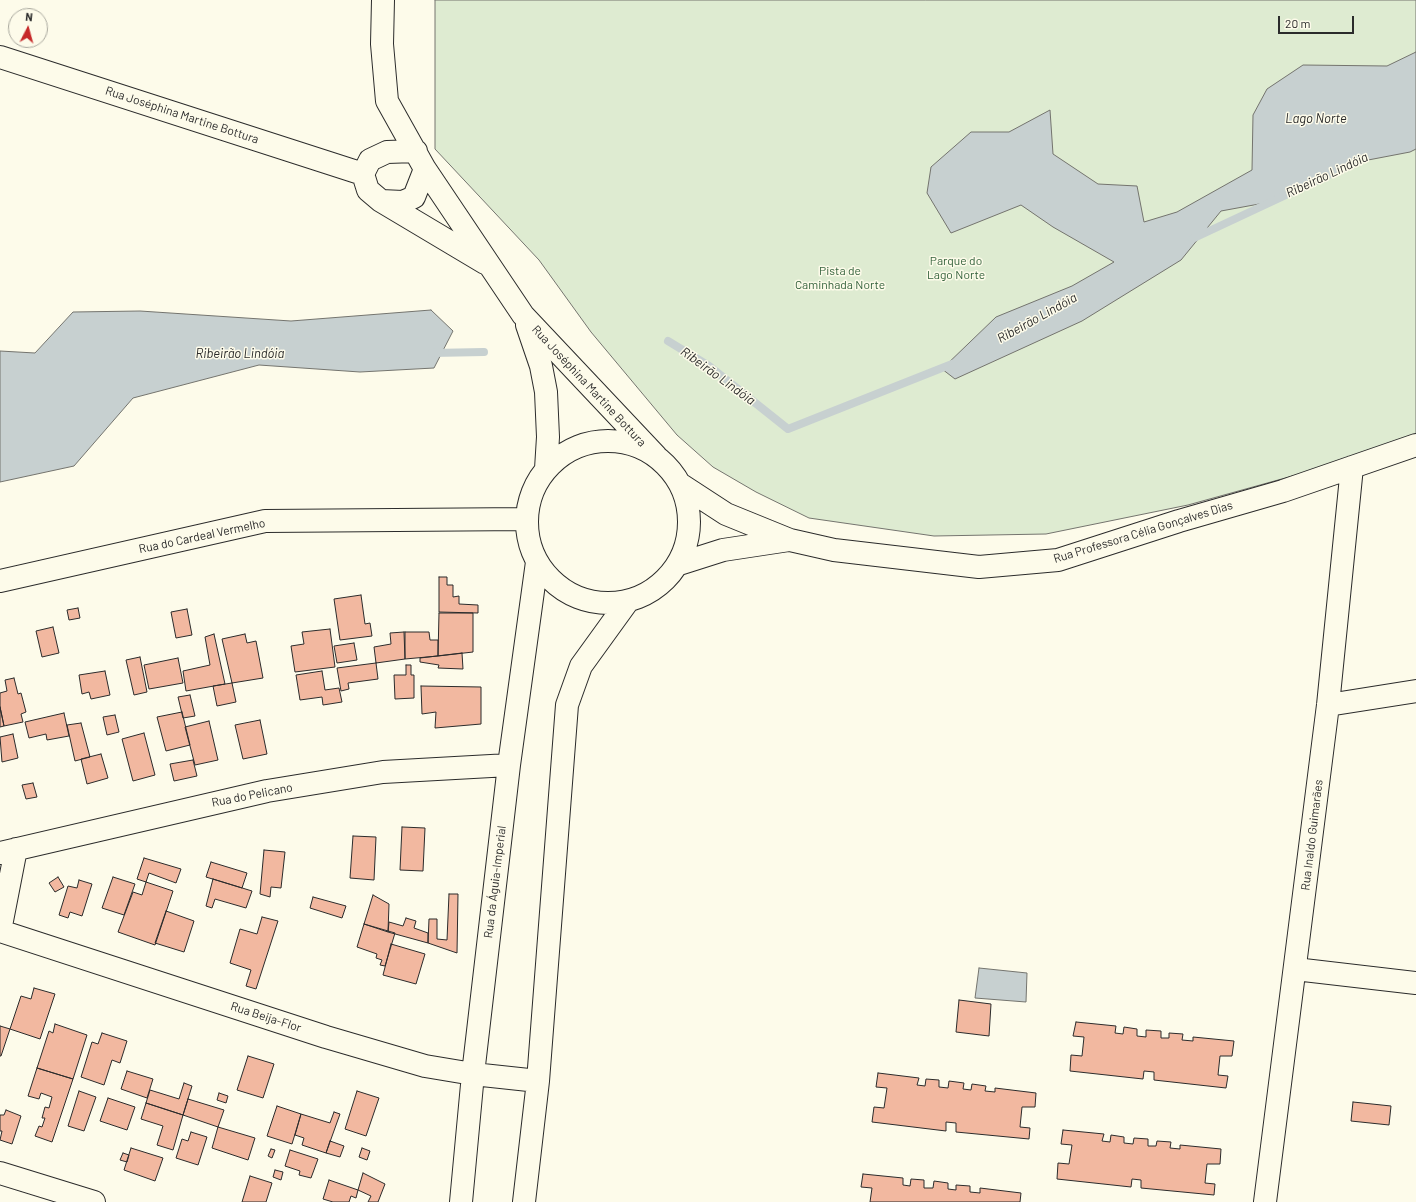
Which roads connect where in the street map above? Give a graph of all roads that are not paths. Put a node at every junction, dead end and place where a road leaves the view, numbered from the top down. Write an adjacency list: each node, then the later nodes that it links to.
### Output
1 (383, 0): 3 (street, Rua Joséphina Martine Bottura)
2 (0, 57): 4 (street, Rua Joséphina Martine Bottura)
3 (421, 160): 4 (street); 5 (street); 6 (street, Rua Joséphina Martine Bottura)
4 (363, 174): 5 (street)
5 (381, 201): 6 (street)
6 (491, 267): 7 (street, Rua Joséphina Martine Bottura)
7 (523, 315): 9 (street, Rua Joséphina Martine Bottura); 11 (street, Rua Joséphina Martine Bottura)
8 (1416, 445): 10 (street, Rua Professora Célia Gonçalves Dias)
9 (656, 456): 11 (street); 12 (street, Rua Joséphina Martine Bottura)
10 (1352, 467): 14 (street, Rua Professora Célia Gonçalves Dias); 20 (street, Rua Inaldo Guimarães)
11 (546, 469): 13 (street)
12 (680, 484): 14 (street); 16 (street)
13 (527, 519): 15 (street); 17 (street, Rua do Cardeal Vermelho)
14 (790, 540): 16 (street)
15 (537, 562): 18 (street); 21 (street, Rua da Águia-Imperial)
16 (679, 564): 18 (street)
17 (0, 581)
18 (628, 601): 27 (street)
19 (1416, 691): 20 (street)
20 (1328, 705): 24 (street, Rua Inaldo Guimarães)
21 (509, 765): 22 (street, Rua do Pelicano); 26 (street, Rua da Águia-Imperial)
22 (8, 851): 23 (street)
23 (0, 931): 26 (street, Rua Beija-Flor)
24 (1295, 969): 25 (street); 32 (street, Rua Inaldo Guimarães)
25 (1416, 984)
26 (473, 1074): 27 (street, Rua Beija-Flor); 30 (street, Rua da Águia-Imperial)
27 (538, 1082): 31 (street)
28 (0, 1172): 29 (street)
29 (94, 1202)
30 (461, 1202)
31 (524, 1202)
32 (1265, 1202)

